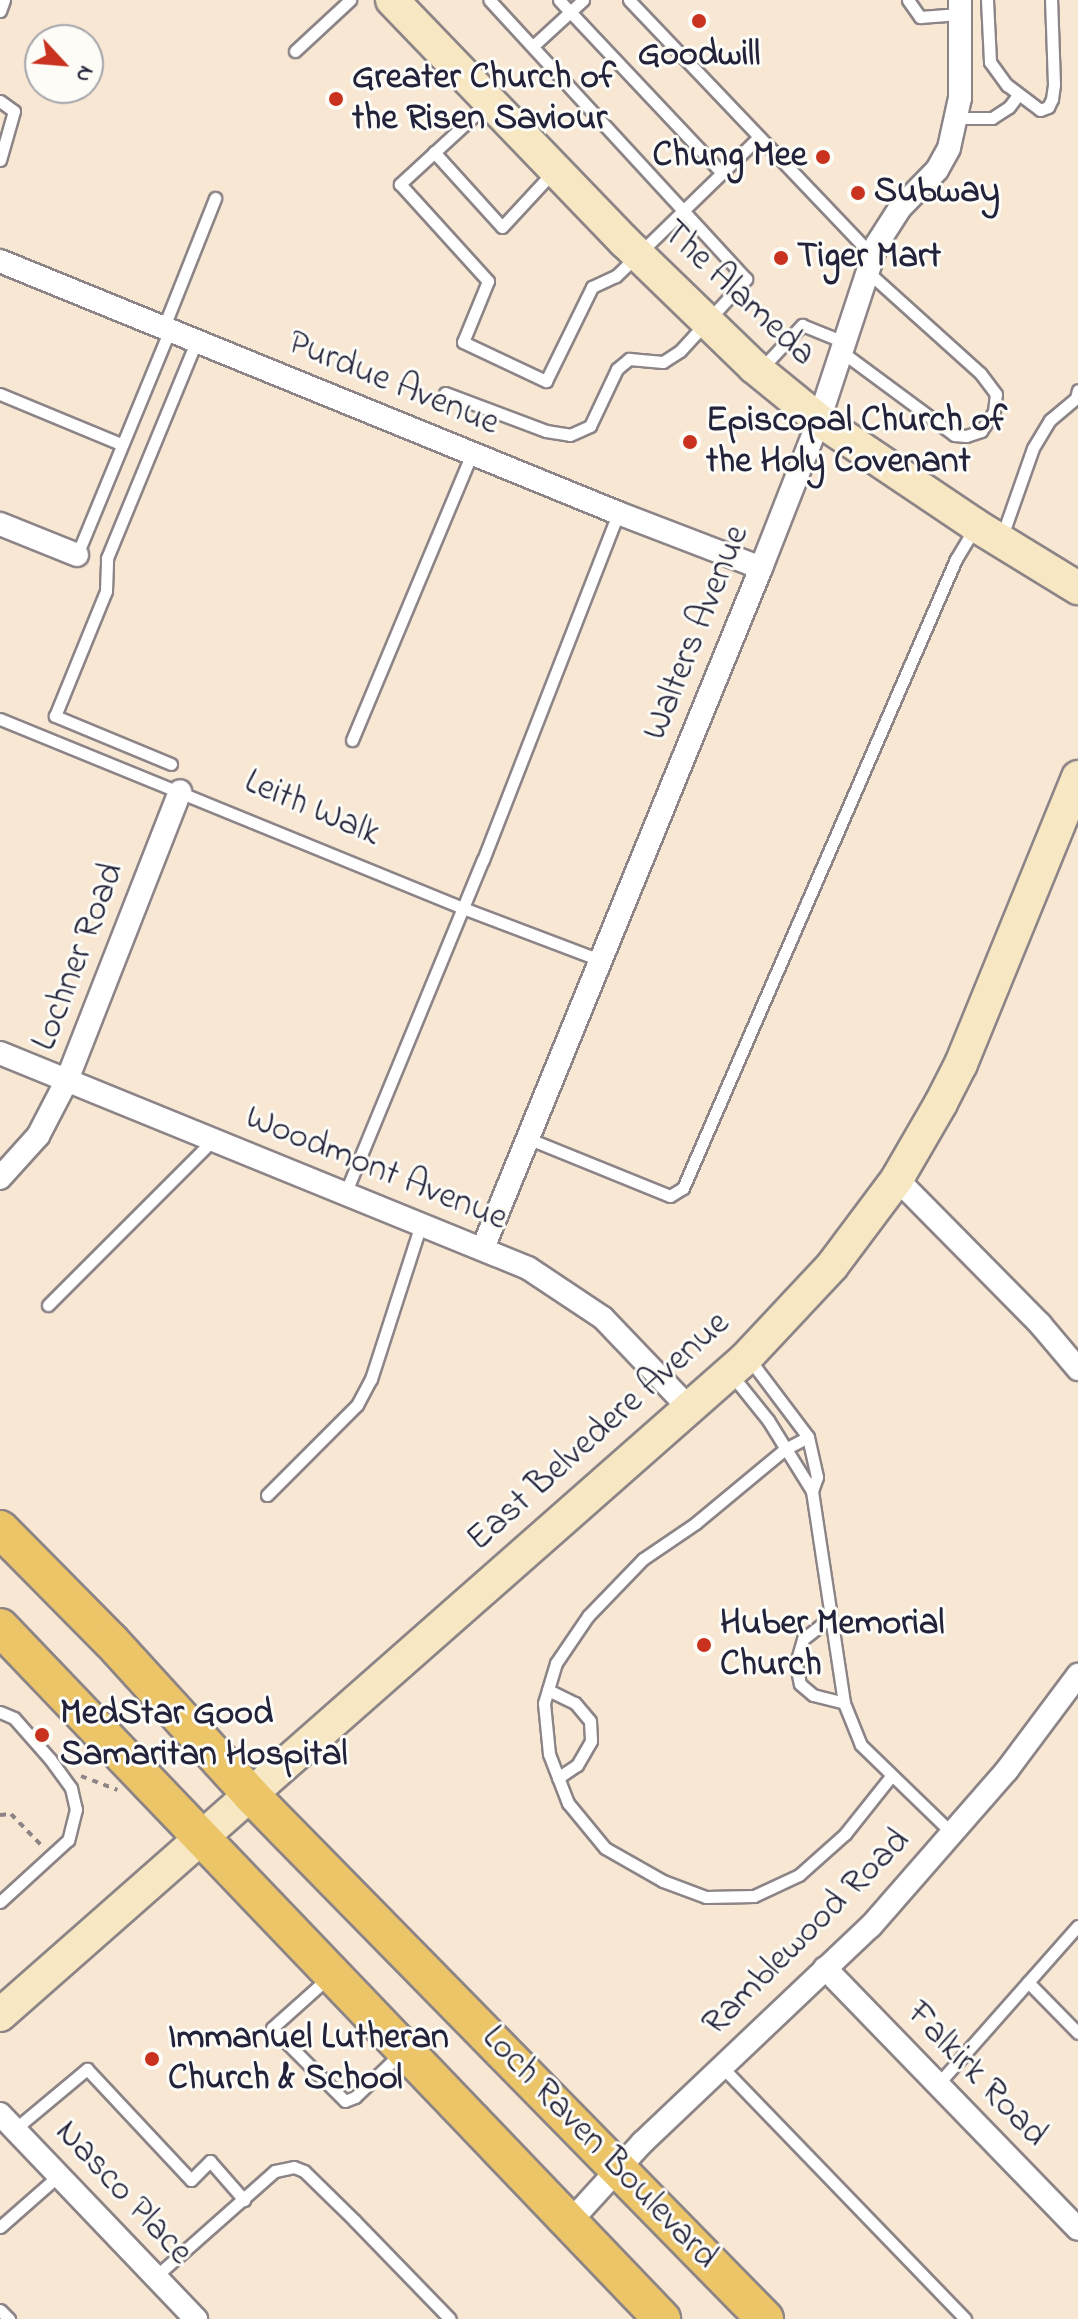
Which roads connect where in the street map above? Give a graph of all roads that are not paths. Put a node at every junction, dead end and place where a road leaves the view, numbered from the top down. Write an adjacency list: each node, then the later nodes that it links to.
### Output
1 (4, 0): 12 (lane)
2 (350, 0): 15 (lane)
3 (392, 0): 17 (main road, The Alameda)
4 (489, 0): 14 (lane)
5 (559, 0): 13 (lane)
6 (583, 0): 13 (lane)
7 (629, 0): 20 (lane)
8 (908, 0): 11 (lane)
9 (987, 0): 16 (lane)
10 (1051, 0): 16 (lane)
11 (960, 7): 19 (street, Walters Avenue)
12 (0, 11)
13 (570, 12): 14 (lane); 24 (lane)
14 (533, 46): 26 (lane)
15 (295, 51)
16 (1018, 95): 19 (lane)
17 (491, 100): 21 (lane); 23 (main road, The Alameda)
18 (0, 101): 22 (lane)
19 (958, 118): 29 (street, Walters Avenue)
20 (759, 137): 24 (lane); 29 (lane)
21 (434, 152): 23 (lane); 27 (lane)
22 (0, 160)
23 (556, 168): 27 (main road, The Alameda)
24 (722, 173): 26 (lane)
25 (215, 198): 31 (lane)
26 (684, 209): 27 (lane); 30 (lane)
27 (636, 254): 30 (main road, The Alameda)
28 (0, 261): 31 (street, Purdue Avenue)
29 (870, 264): 33 (street, Walters Avenue); 33 (lane)
30 (704, 321): 34 (main road, The Alameda); 36 (lane)
31 (166, 331): 32 (street, Purdue Avenue); 39 (lane)
32 (196, 342): 40 (street, Purdue Avenue); 49 (lane)
33 (842, 347): 34 (lane); 38 (street, Walters Avenue)
34 (759, 371): 38 (main road, The Alameda)
35 (1078, 390): 43 (lane)
36 (445, 393)
37 (0, 394): 39 (lane)
38 (819, 420): 43 (main road, The Alameda); 45 (street, Walters Avenue)
39 (121, 444): 44 (lane)
40 (473, 452): 41 (street, Purdue Avenue); 48 (lane)
41 (618, 513): 45 (street, Purdue Avenue); 52 (lane)
42 (0, 524): 44 (street)
43 (988, 533): 46 (main road, The Alameda); 56 (lane)
44 (77, 555)
45 (761, 568): 53 (street, Walters Avenue)
46 (1078, 588)
47 (0, 719): 51 (lane, Leith Walk)
48 (352, 740)
49 (171, 764)
50 (1078, 777): 59 (main road, East Belvedere Avenue)
51 (180, 791): 52 (lane, Leith Walk); 55 (street, Lochner Road)
52 (463, 908): 53 (lane, Leith Walk); 60 (lane)
53 (600, 960): 56 (street, Walters Avenue)
54 (0, 1053): 55 (street, Woodmont Avenue)
55 (67, 1080): 57 (street, Woodmont Avenue); 58 (street, Lochner Road)
56 (527, 1138): 62 (street, Walters Avenue)
57 (214, 1139): 60 (street, Woodmont Avenue); 63 (lane)
58 (0, 1178)
59 (897, 1179): 64 (main road, East Belvedere Avenue); 65 (street)
60 (345, 1194): 61 (street, Woodmont Avenue)
61 (421, 1224): 62 (street, Woodmont Avenue); 70 (lane)
62 (483, 1248): 66 (street, Woodmont Avenue)
63 (48, 1305)
64 (738, 1364): 66 (main road, East Belvedere Avenue); 67 (lane); 68 (lane)
65 (1078, 1369)
66 (688, 1407): 80 (main road, East Belvedere Avenue)
67 (808, 1437): 68 (lane); 69 (lane)
68 (785, 1449): 69 (lane); 75 (lane)
69 (812, 1491): 72 (lane)
70 (267, 1495)
71 (0, 1529): 80 (main road, Loch Raven Boulevard)
72 (830, 1618): 76 (lane); 76 (lane)
73 (0, 1627): 82 (main road, Loch Raven Boulevard)
74 (1078, 1675): 81 (street, Ramblewood Road)
75 (548, 1690): 79 (lane); 79 (lane)
76 (844, 1703): 78 (lane)
77 (0, 1712): 83 (lane)
78 (892, 1775): 79 (lane); 81 (lane)
79 (558, 1778)
80 (251, 1795): 82 (main road, East Belvedere Avenue); 94 (main road, Loch Raven Boulevard)
81 (953, 1834): 85 (street, Ramblewood Road)
82 (202, 1836): 86 (main road, Loch Raven Boulevard); 88 (main road, East Belvedere Avenue)
83 (0, 1902)
84 (1078, 1926): 87 (lane)
85 (825, 1968): 91 (street, Ramblewood Road); 92 (street, Falkirk Road)
86 (332, 1974): 90 (main road, Loch Raven Boulevard); 90 (lane)
87 (1028, 1982): 89 (lane); 92 (lane)
88 (0, 2015)
89 (1078, 2033)
90 (404, 2050): 97 (main road, Loch Raven Boulevard)
91 (722, 2067): 94 (street, Ramblewood Road); 107 (lane)
92 (938, 2084): 99 (street, Falkirk Road)
93 (7, 2121): 95 (street, Nasco Place); 96 (lane)
94 (619, 2166): 97 (street, Ramblewood Road); 106 (main road, Loch Raven Boulevard)
95 (59, 2175): 98 (lane); 100 (street, Nasco Place)
96 (244, 2200): 100 (lane); 105 (lane)
97 (568, 2224): 102 (main road, Loch Raven Boulevard)
98 (0, 2227)
99 (1078, 2229)
100 (155, 2277): 104 (street, Nasco Place)
101 (0, 2310): 103 (lane)
102 (659, 2318)
103 (9, 2319)
104 (196, 2319)
105 (450, 2319)
106 (765, 2319)
107 (965, 2319)

